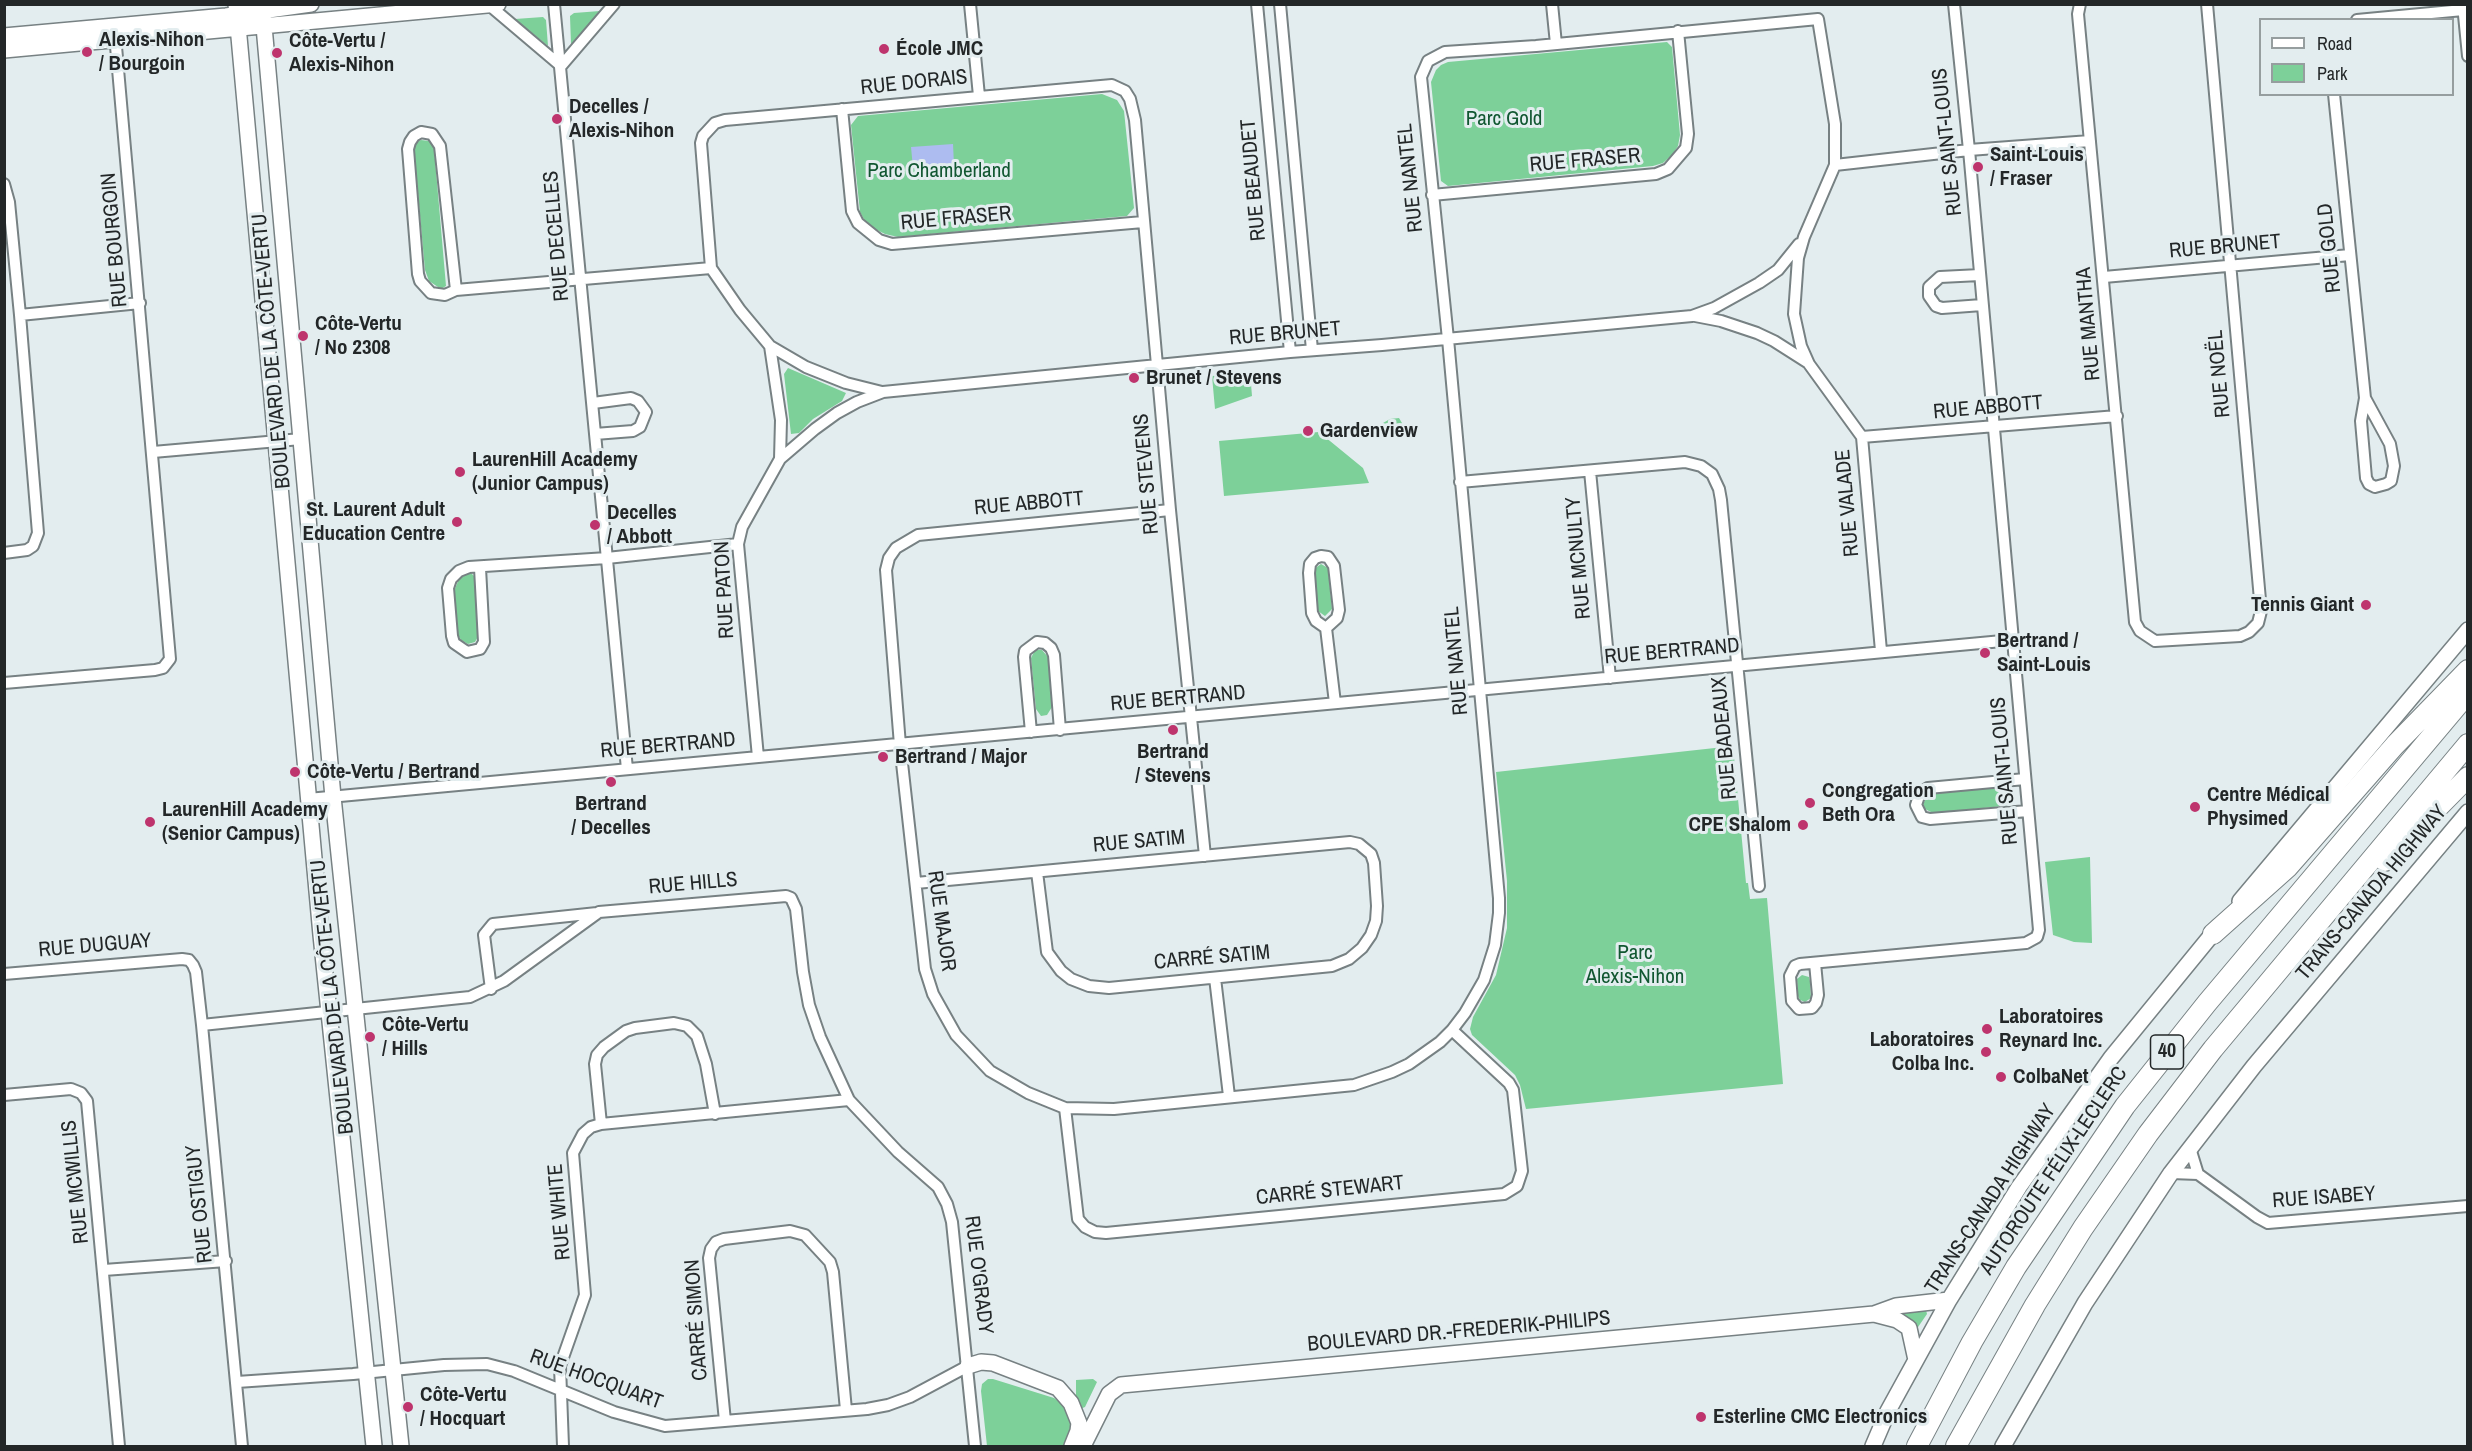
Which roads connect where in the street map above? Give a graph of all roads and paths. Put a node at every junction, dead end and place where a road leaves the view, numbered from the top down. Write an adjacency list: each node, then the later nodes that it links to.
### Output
1 (311, 4): 14 (main road)
2 (498, 4): 12 (main road)
3 (554, 4): 23 (street, RUE DECELLES)
4 (614, 4): 23 (street)
5 (970, 4): 25 (street)
6 (1257, 4): 49 (street, RUE BEAUDET)
7 (1280, 4): 48 (street, RUE BEAUDET)
8 (1552, 4): 20 (street)
9 (1954, 4): 29 (street, RUE SAINT-LOUIS)
10 (2080, 4): 28 (street, RUE MANTHA)
11 (2207, 4): 36 (street, RUE NOËL)
12 (489, 5): 14 (main road); 23 (street)
13 (2463, 7): 16 (street); 22 (street)
14 (263, 13): 15 (main road); 59 (main road, BOULEVARD DE LA CÔTE-VERTU)
15 (237, 16): 17 (main road); 60 (main road, BOULEVARD DE LA CÔTE-VERTU)
16 (2373, 18)
17 (115, 32): 19 (main road); 21 (main road); 42 (street, RUE BOURGOIN)
18 (1678, 32): 20 (street); 30 (street, RUE VALADE); 32 (street, RUE FRASER)
19 (4, 36)
20 (1556, 44): 32 (street, RUE NANTEL)
21 (4, 50)
22 (2468, 56)
23 (561, 66): 40 (street, RUE DECELLES)
24 (1125, 91): 25 (street, RUE DORAIS); 33 (street, RUE STEVENS)
25 (979, 96): 27 (street, RUE DORAIS)
26 (2334, 96): 35 (street, RUE GOLD)
27 (842, 109): 33 (street, RUE FRASER); 37 (street, RUE DORAIS)
28 (2090, 141): 29 (street); 39 (street, RUE MANTHA)
29 (1970, 150): 30 (street); 38 (street, RUE SAINT-LOUIS)
30 (1835, 165): 34 (street, RUE VALADE)
31 (4, 184): 44 (street)
32 (1432, 195): 46 (street, RUE NANTEL)
33 (1143, 222): 51 (street, RUE STEVENS)
34 (1804, 237): 45 (street, RUE BRUNET); 50 (street, RUE VALADE)
35 (2350, 255): 36 (street, RUE BRUNET); 53 (street, RUE GOLD)
36 (2230, 266): 39 (street, RUE BRUNET); 73 (street, RUE NOËL)
37 (711, 268): 40 (street); 47 (street)
38 (1980, 275): 43 (street, RUE SAINT-LOUIS); 43 (street)
39 (2104, 277): 55 (street, RUE MANTHA)
40 (581, 279): 41 (street); 54 (street, RUE DECELLES)
41 (456, 290): 41 (street)
42 (140, 303): 44 (street); 61 (street, RUE BOURGOIN)
43 (1982, 305): 56 (street, RUE SAINT-LOUIS)
44 (20, 315): 68 (street)
45 (1692, 316): 46 (street, RUE BRUNET); 50 (street, RUE BRUNET)
46 (1448, 339): 48 (street, RUE BRUNET); 64 (street, RUE NANTEL)
47 (770, 346): 52 (street, RUE BRUNET); 62 (street, RUE PATON)
48 (1312, 350): 49 (street, RUE BRUNET)
49 (1290, 352): 51 (street, RUE BRUNET)
50 (1809, 364): 58 (street, RUE VALADE)
51 (1157, 366): 52 (street, RUE BRUNET); 65 (street, RUE STEVENS)
52 (883, 392): 62 (street, RUE BRUNET)
53 (2365, 398): 53 (street, RUE GOLD)
54 (593, 403): 57 (street, RUE DECELLES); 57 (street)
55 (2117, 416): 56 (street, RUE ABBOTT); 73 (street, RUE MANTHA)
56 (1992, 428): 58 (street, RUE ABBOTT); 74 (street, RUE SAINT-LOUIS)
57 (596, 434): 69 (street, RUE DECELLES)
58 (1862, 437): 75 (street, RUE VALADE)
59 (301, 439): 60 (street); 92 (main road, BOULEVARD DE LA CÔTE-VERTU)
60 (276, 442): 61 (street); 93 (main road, BOULEVARD DE LA CÔTE-VERTU)
61 (153, 452): 79 (street, RUE BOURGOIN)
62 (780, 459): 66 (street, RUE PATON)
63 (1590, 471): 64 (street); 76 (street, RUE BADEAUX); 78 (street, RUE MCNULTY)
64 (1460, 482): 80 (street, RUE NANTEL)
65 (1170, 510): 67 (street, RUE ABBOTT); 83 (street, RUE STEVENS)
66 (738, 544): 69 (street); 88 (street, RUE PATON)
67 (896, 548): 87 (street, RUE MAJOR)
68 (4, 553)
69 (607, 558): 70 (street); 89 (street, RUE DECELLES)
70 (480, 568): 70 (street)
71 (1326, 628): 71 (street); 82 (street)
72 (2468, 630): 103 (main road, TRANS-CANADA HIGHWAY)
73 (2147, 637)
74 (2013, 640): 75 (street, RUE BERTRAND); 91 (street, RUE SAINT-LOUIS)
75 (1881, 651): 76 (street, RUE BERTRAND)
76 (1737, 666): 78 (street, RUE BERTRAND); 100 (street, RUE BADEAUX)
77 (2468, 670): 103 (highway)
78 (1610, 678): 80 (street, RUE BERTRAND)
79 (4, 683)
80 (1479, 690): 82 (street, RUE BERTRAND); 113 (street, RUE NANTEL)
81 (2468, 693): 147 (highway, AUTOROUTE FÉLIX-LECLERC / 40)
82 (1335, 703): 83 (street, RUE BERTRAND)
83 (1192, 717): 84 (street, RUE BERTRAND); 97 (street, RUE STEVENS)
84 (1060, 730): 85 (street, RUE BERTRAND); 85 (street)
85 (1031, 732): 87 (street, RUE BERTRAND)
86 (2468, 744): 106 (highway, 40)
87 (900, 745): 88 (street, RUE BERTRAND); 99 (street, RUE MAJOR)
88 (758, 757): 89 (street, RUE BERTRAND)
89 (627, 769): 92 (street, RUE BERTRAND)
90 (2468, 777): 106 (highway)
91 (2025, 779): 94 (street, RUE SAINT-LOUIS); 94 (street)
92 (333, 797): 93 (street, RUE BERTRAND); 110 (main road, BOULEVARD DE LA CÔTE-VERTU)
93 (308, 799): 111 (main road, BOULEVARD DE LA CÔTE-VERTU)
94 (2028, 811): 105 (street, RUE SAINT-LOUIS)
95 (2468, 812): 120 (main road, TRANS-CANADA HIGHWAY)
96 (1365, 848): 97 (street, RUE SATIM); 108 (street, CARRÉ SATIM)
97 (1205, 856): 98 (street, RUE SATIM)
98 (1037, 872): 99 (street, RUE SATIM); 108 (street, CARRÉ SATIM)
99 (916, 882): 117 (street, RUE MAJOR)
100 (1759, 886)
101 (790, 898): 102 (street, RUE HILLS); 116 (street, RUE O'GRADY)
102 (599, 912): 109 (street, RUE HILLS); 109 (street, RUE HILLS)
103 (2212, 934): 126 (main road, TRANS-CANADA HIGHWAY)
104 (189, 960): 107 (street, RUE DUGUAY); 112 (street, RUE OSTIGUY)
105 (1815, 963)
106 (2283, 966): 148 (highway, 40)
107 (4, 974)
108 (1215, 978): 115 (street)
109 (491, 988): 110 (street, RUE HILLS)
110 (356, 1009): 111 (street, RUE HILLS); 130 (main road, BOULEVARD DE LA CÔTE-VERTU)
111 (329, 1012): 112 (street); 131 (main road, BOULEVARD DE LA CÔTE-VERTU)
112 (202, 1025): 124 (street, RUE OSTIGUY)
113 (1452, 1030): 115 (street, RUE NANTEL); 117 (street, CARRÉ STEWART)
114 (4, 1095): 125 (street, RUE MCWILLIS)
115 (1229, 1096): 117 (street, RUE MAJOR)
116 (849, 1100): 118 (street); 129 (street, RUE O'GRADY)
117 (1065, 1108)
118 (715, 1114): 119 (street); 119 (street)
119 (601, 1124): 133 (street, RUE WHITE)
120 (2190, 1148): 121 (main road, TRANS-CANADA HIGHWAY); 122 (street)
121 (2171, 1173): 122 (street); 149 (main road, TRANS-CANADA HIGHWAY)
122 (2198, 1174): 123 (street, RUE ISABEY)
123 (2468, 1206)
124 (226, 1261): 125 (street, RUE MCWILLIS); 132 (street, RUE OSTIGUY)
125 (104, 1270): 137 (street, RUE MCWILLIS)
126 (1949, 1300): 127 (main road); 128 (main road, TRANS-CANADA HIGHWAY)
127 (1874, 1314): 128 (main road); 144 (main road, BOULEVARD DR.-FREDERIK-PHILIPS)
128 (1916, 1360): 135 (main road, TRANS-CANADA HIGHWAY)
129 (968, 1366): 134 (street, RUE HOCQUART); 142 (street); 143 (main road, RUE O'GRADY)
130 (393, 1370): 131 (street, RUE HOCQUART); 133 (street, RUE HOCQUART); 140 (main road, BOULEVARD DE LA CÔTE-VERTU)
131 (366, 1373): 132 (street, RUE HOCQUART); 139 (main road, BOULEVARD DE LA CÔTE-VERTU)
132 (237, 1382): 138 (street, RUE OSTIGUY)
133 (560, 1390): 136 (street, RUE HOCQUART); 141 (street, RUE WHITE)
134 (846, 1410): 136 (street, RUE HOCQUART); 136 (street, CARRÉ SIMON)
135 (1888, 1411): 145 (main road); 146 (main road, TRANS-CANADA HIGHWAY)
136 (725, 1421)
137 (119, 1446)
138 (242, 1446)
139 (374, 1446)
140 (401, 1446)
141 (563, 1446)
142 (975, 1446)
143 (1072, 1446)
144 (1083, 1446)
145 (1861, 1446)
146 (1872, 1446)
147 (1917, 1446)
148 (1956, 1446)
149 (2003, 1446)

